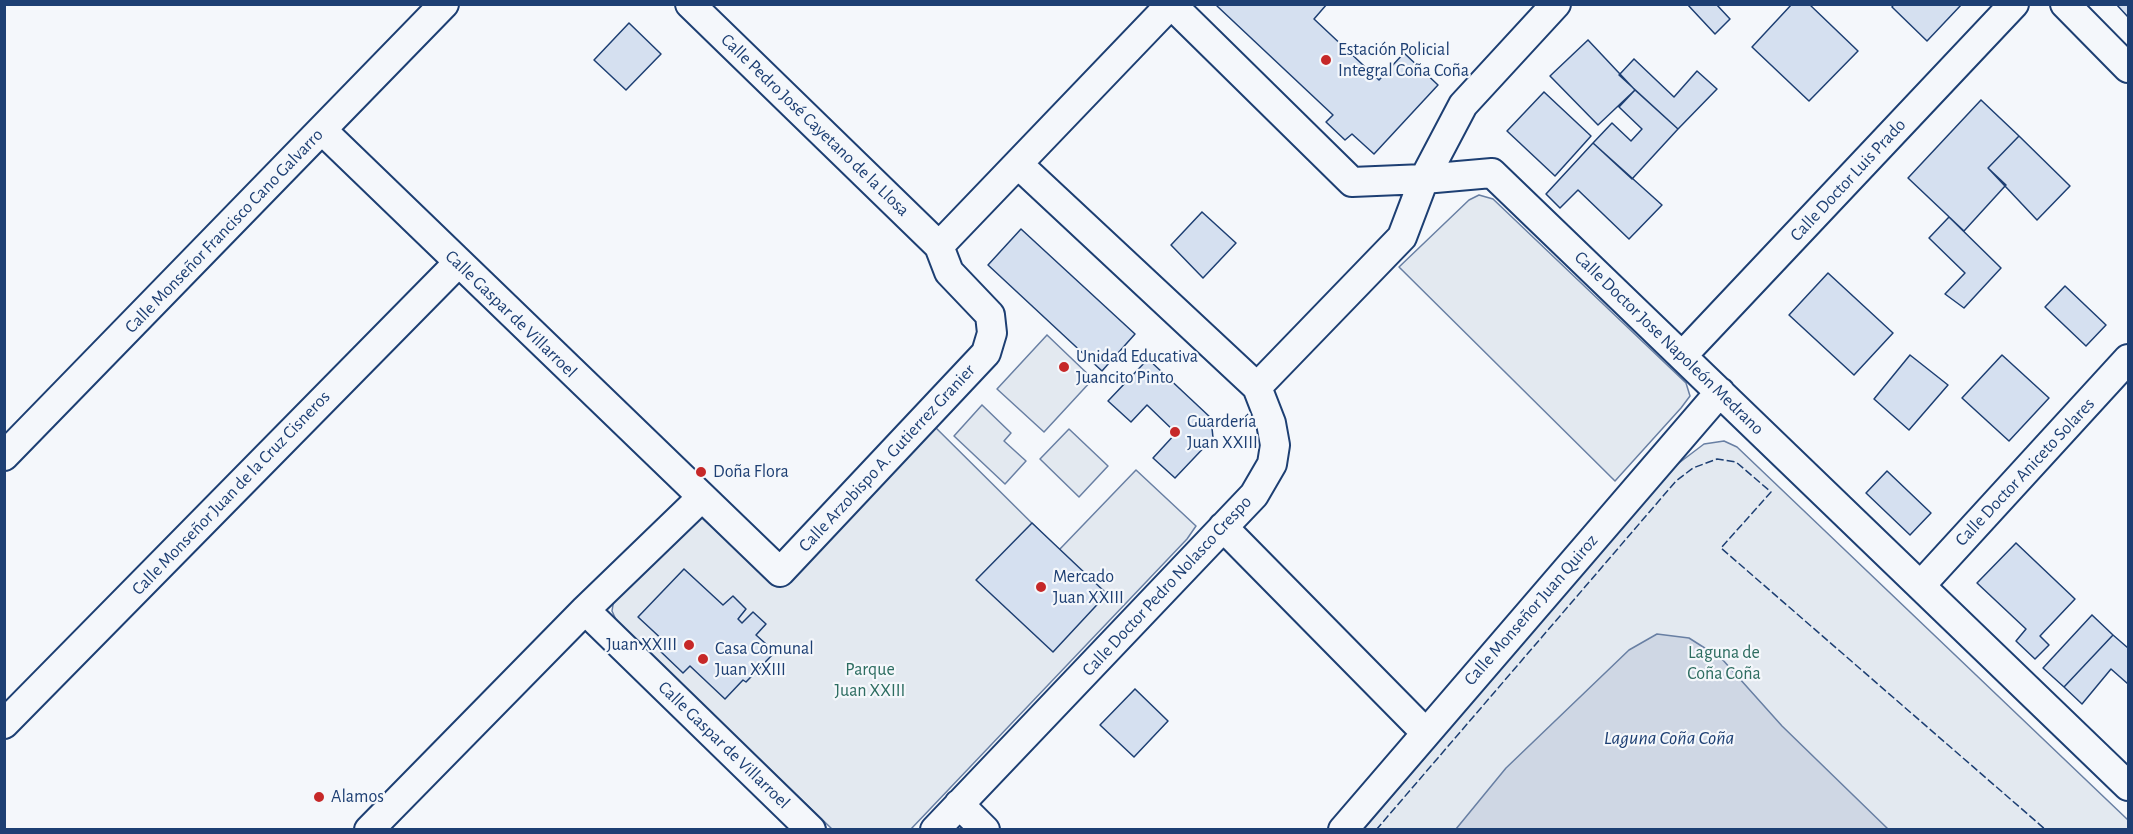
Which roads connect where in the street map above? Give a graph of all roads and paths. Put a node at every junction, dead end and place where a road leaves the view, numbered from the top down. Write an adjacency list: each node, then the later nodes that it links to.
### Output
1 (444, 4): 8 (street, Calle Monseñor Francisco Cano Galvarro)
2 (1556, 4): 10 (street)
3 (2014, 4): 13 (street, Calle Doctor Luis Prado)
4 (2065, 4): 7 (street)
5 (1171, 5): 9 (street); 10 (street, Calle Doctor Jose Napoleón Medrano)
6 (697, 7): 11 (street, Calle Pedro José Cayetano de la Llosa)
7 (2128, 68)
8 (322, 130): 12 (street, Calle Gaspar de Villarroel); 17 (street, Calle Monseñor Francisco Cano Galvarro)
9 (1018, 164): 11 (street); 15 (street)
10 (1424, 179): 13 (street, Calle Doctor Jose Napoleón Medrano); 15 (street)
11 (939, 246): 18 (street, Calle Arzobispo A. Gutierrez Granier)
12 (458, 262): 18 (street, Calle Gaspar de Villarroel); 22 (street, Calle Monseñor Juan de la Cruz Cisneros)
13 (1682, 356): 16 (street, Calle Doctor Jose Napoleón Medrano)
14 (2128, 360): 20 (street, Calle Doctor Aniceto Solares)
15 (1257, 387): 19 (street, Calle Doctor Pedro Nolasco Crespo)
16 (1720, 392): 20 (street, Calle Doctor Jose Napoleón Medrano); 23 (street, Calle Monseñor Juan Quiroz)
17 (4, 456)
18 (701, 498): 21 (street)
19 (1223, 527): 23 (street); 25 (street, Calle Doctor Pedro Nolasco Crespo)
20 (1922, 585): 24 (street, Calle Doctor Jose Napoleón Medrano)
21 (585, 610): 26 (street); 27 (street, Calle Gaspar de Villarroel)
22 (4, 724)
23 (1426, 732): 30 (street, Calle Monseñor Juan Quiroz)
24 (2128, 786)
25 (959, 804): 28 (street, Calle Doctor Pedro Nolasco Crespo); 29 (street)
26 (369, 830)
27 (811, 830)
28 (935, 830)
29 (985, 830)
30 (1342, 830)

